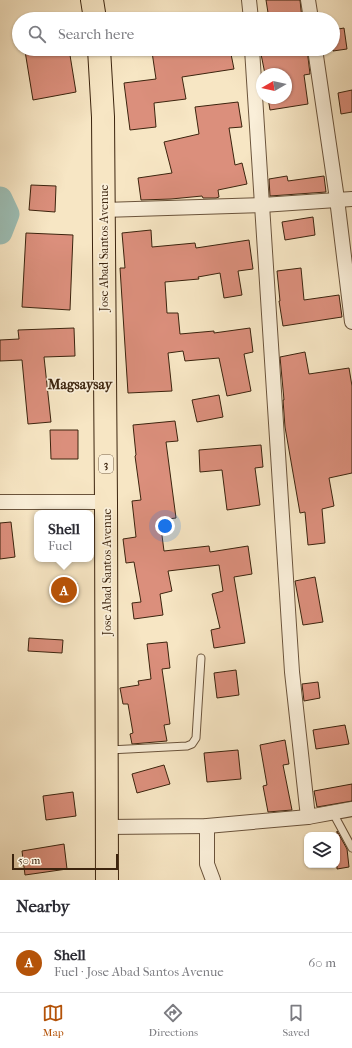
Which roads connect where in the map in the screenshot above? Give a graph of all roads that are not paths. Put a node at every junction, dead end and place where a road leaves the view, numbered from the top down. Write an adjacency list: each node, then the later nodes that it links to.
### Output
1 (92, 0): 4 (highway)
2 (249, 0): 5 (street)
3 (308, 0): 6 (street)
4 (94, 12)
5 (250, 12)
6 (309, 12)
7 (99, 56): 13 (highway, Jose Abad Santos Avenue / 3)
8 (252, 56): 12 (street)
9 (316, 56): 10 (street)
10 (337, 199): 11 (street); 12 (street); 14 (street)
11 (352, 199)
12 (262, 205): 13 (street); 21 (street)
13 (103, 210): 16 (highway, Jose Abad Santos Avenue / 3)
14 (352, 322)
15 (0, 502): 16 (street)
16 (106, 502): 18 (highway, Jose Abad Santos Avenue / 3)
17 (201, 658): 18 (lane)
18 (107, 750): 23 (highway, Jose Abad Santos Avenue / 3)
19 (352, 809): 20 (street)
20 (333, 813): 21 (street); 24 (lane)
21 (308, 817): 22 (street)
22 (207, 826): 23 (street); 26 (street)
23 (107, 827): 25 (highway, Jose Abad Santos Avenue / 3)
24 (352, 848)
25 (107, 880)
26 (213, 880)

